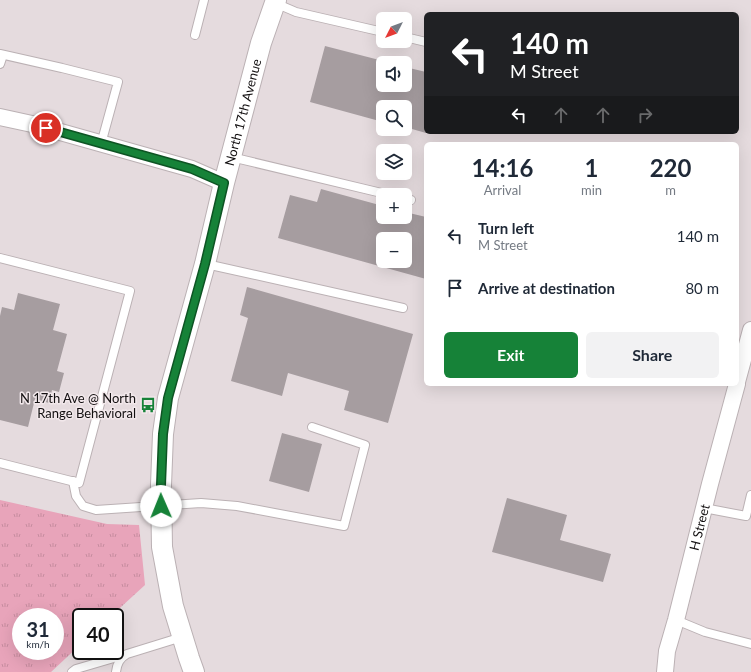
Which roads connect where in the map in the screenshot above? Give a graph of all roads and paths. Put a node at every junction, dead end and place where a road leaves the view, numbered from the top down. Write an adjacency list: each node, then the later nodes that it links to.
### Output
1 (204, 0): 4 (lane)
2 (276, 2): 3 (lane); 11 (street, North 17th Avenue)
3 (376, 30)
4 (195, 35)
5 (412, 39): 6 (lane)
6 (424, 42)
7 (2, 55): 8 (lane); 10 (lane)
8 (0, 64)
9 (0, 117): 10 (street)
10 (101, 144): 12 (street)
11 (231, 157): 12 (street, North 17th Avenue); 13 (lane)
12 (224, 183): 15 (street, North 17th Avenue)
13 (376, 192)
14 (0, 258): 22 (lane)
15 (205, 264): 16 (lane); 24 (street, North 17th Avenue)
16 (403, 308)
17 (751, 330): 18 (street, H Street)
18 (739, 375)
19 (736, 386): 25 (street, H Street)
20 (312, 427): 24 (lane)
21 (0, 463): 22 (lane)
22 (73, 481): 24 (lane)
23 (751, 494): 25 (lane)
24 (161, 506): 27 (street, North 17th Avenue)
25 (704, 508): 26 (street, H Street)
26 (676, 620): 28 (lane); 33 (street, H Street)
27 (182, 637): 29 (lane); 32 (street, North 17th Avenue)
28 (751, 644)
29 (127, 654): 30 (lane); 31 (lane)
30 (72, 672)
31 (116, 672)
32 (194, 672)
33 (665, 672)

